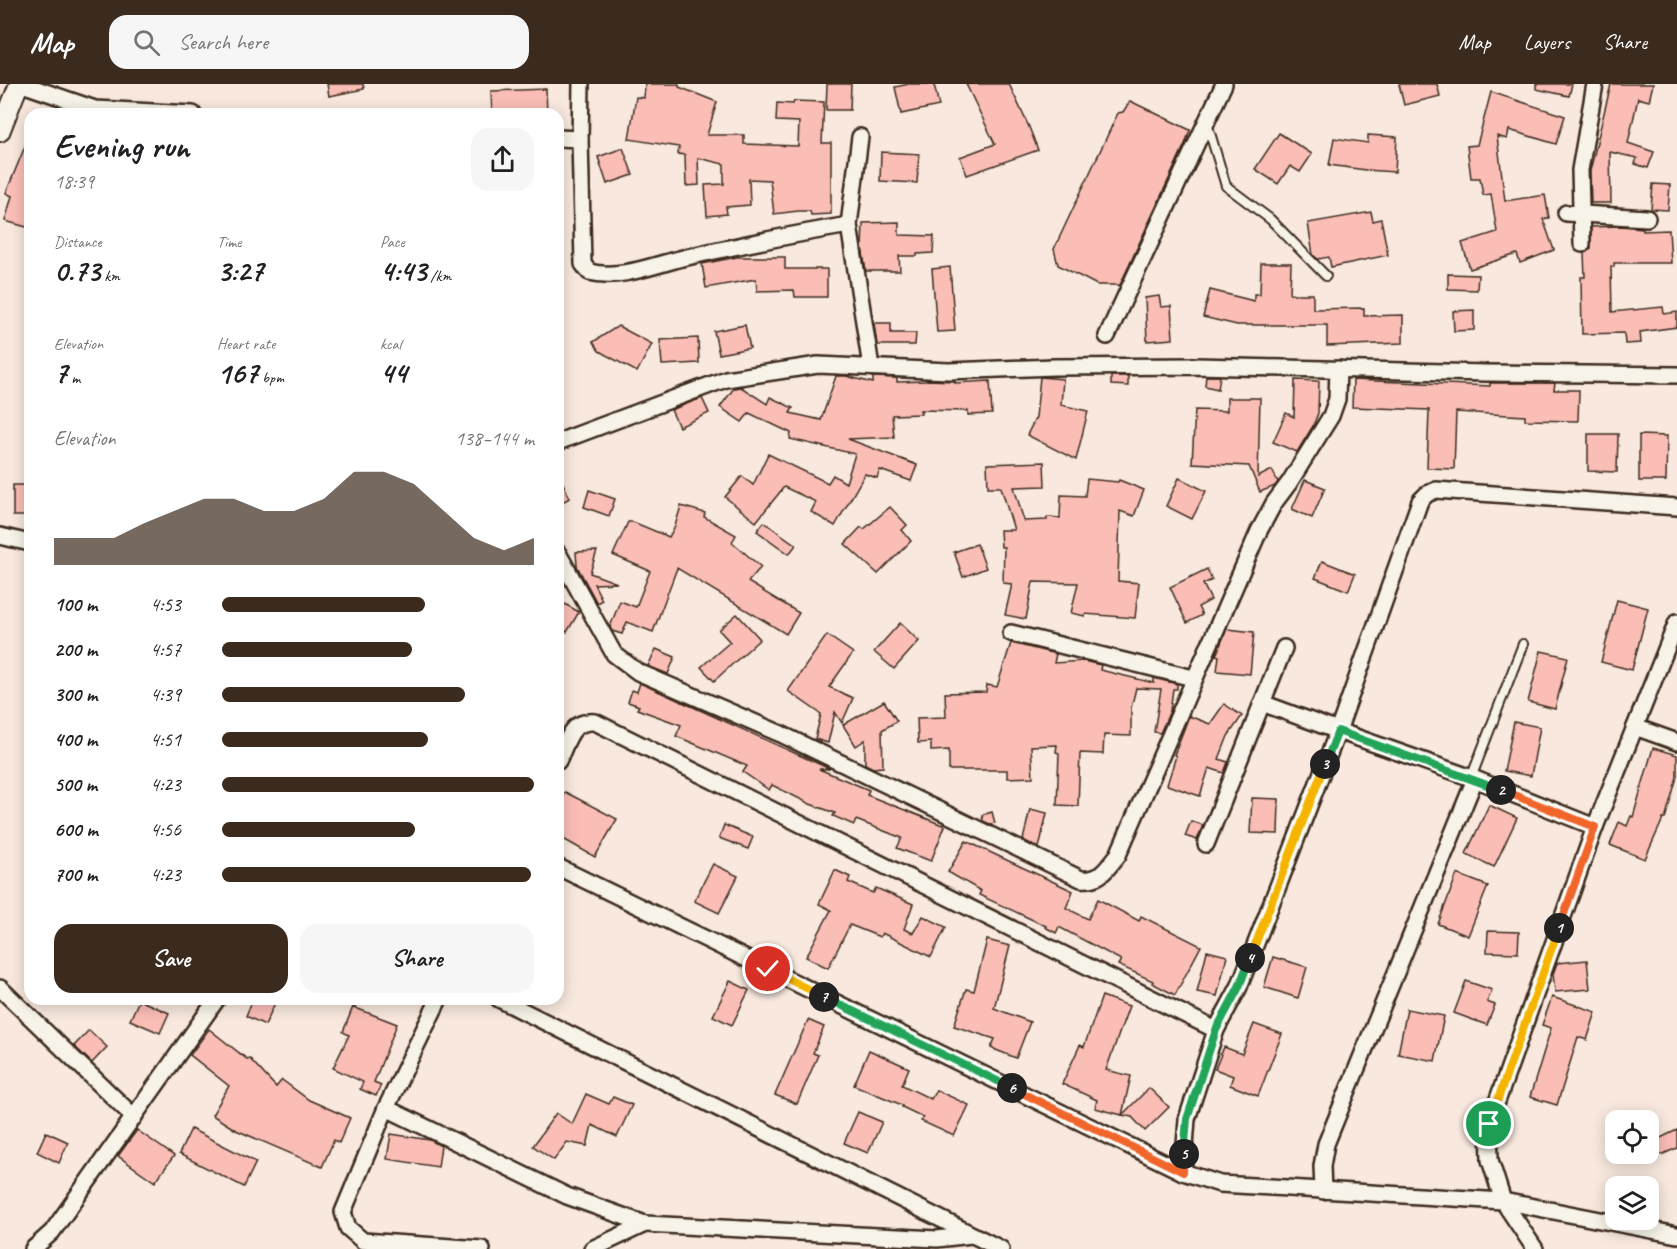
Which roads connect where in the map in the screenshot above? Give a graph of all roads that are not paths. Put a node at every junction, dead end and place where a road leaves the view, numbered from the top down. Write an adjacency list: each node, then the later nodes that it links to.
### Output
1 (20, 84): 5 (street); 7 (street)
2 (581, 84): 10 (street)
3 (1224, 84): 6 (street)
4 (1595, 84): 11 (street)
5 (92, 108)
6 (1207, 122): 15 (lane); 16 (street)
7 (0, 132)
8 (860, 137): 13 (street)
9 (564, 138): 10 (street)
10 (580, 139): 13 (street)
11 (1574, 213): 12 (street); 14 (street)
12 (1647, 218)
13 (849, 225): 17 (street)
14 (1582, 244)
15 (1326, 276)
16 (1107, 336)
17 (871, 367): 18 (street); 20 (street)
18 (1338, 369): 19 (street); 29 (street)
19 (1677, 375)
20 (564, 439)
21 (1677, 507): 32 (street)
22 (0, 536): 23 (street)
23 (24, 542)
24 (564, 564): 29 (street)
25 (1677, 622): 31 (street)
26 (1011, 633): 29 (street)
27 (1523, 644): 35 (lane)
28 (1284, 648): 30 (street)
29 (1194, 678)
30 (1262, 703): 32 (street); 37 (street)
31 (1635, 727): 33 (street); 36 (street)
32 (1338, 731): 35 (street); 43 (street)
33 (1677, 742)
34 (564, 748): 43 (street)
35 (1473, 778): 36 (street); 47 (street)
36 (1595, 827): 48 (street)
37 (1206, 844)
38 (564, 870): 46 (street)
39 (0, 988): 45 (street)
40 (213, 1005): 45 (street)
41 (436, 1005): 44 (street)
42 (511, 1005): 49 (street)
43 (1216, 1030): 46 (street)
44 (386, 1108): 50 (street); 55 (street)
45 (134, 1117): 54 (street)
46 (1183, 1172): 47 (street)
47 (1323, 1191): 48 (street)
48 (1503, 1201): 52 (street); 58 (street)
49 (930, 1215): 51 (street); 53 (street)
50 (645, 1224): 53 (street); 56 (street)
51 (971, 1235): 53 (street); 57 (street)
52 (1677, 1235)
53 (936, 1244)
54 (33, 1249)
55 (482, 1249)
56 (592, 1249)
57 (1001, 1249)
58 (1535, 1249)

